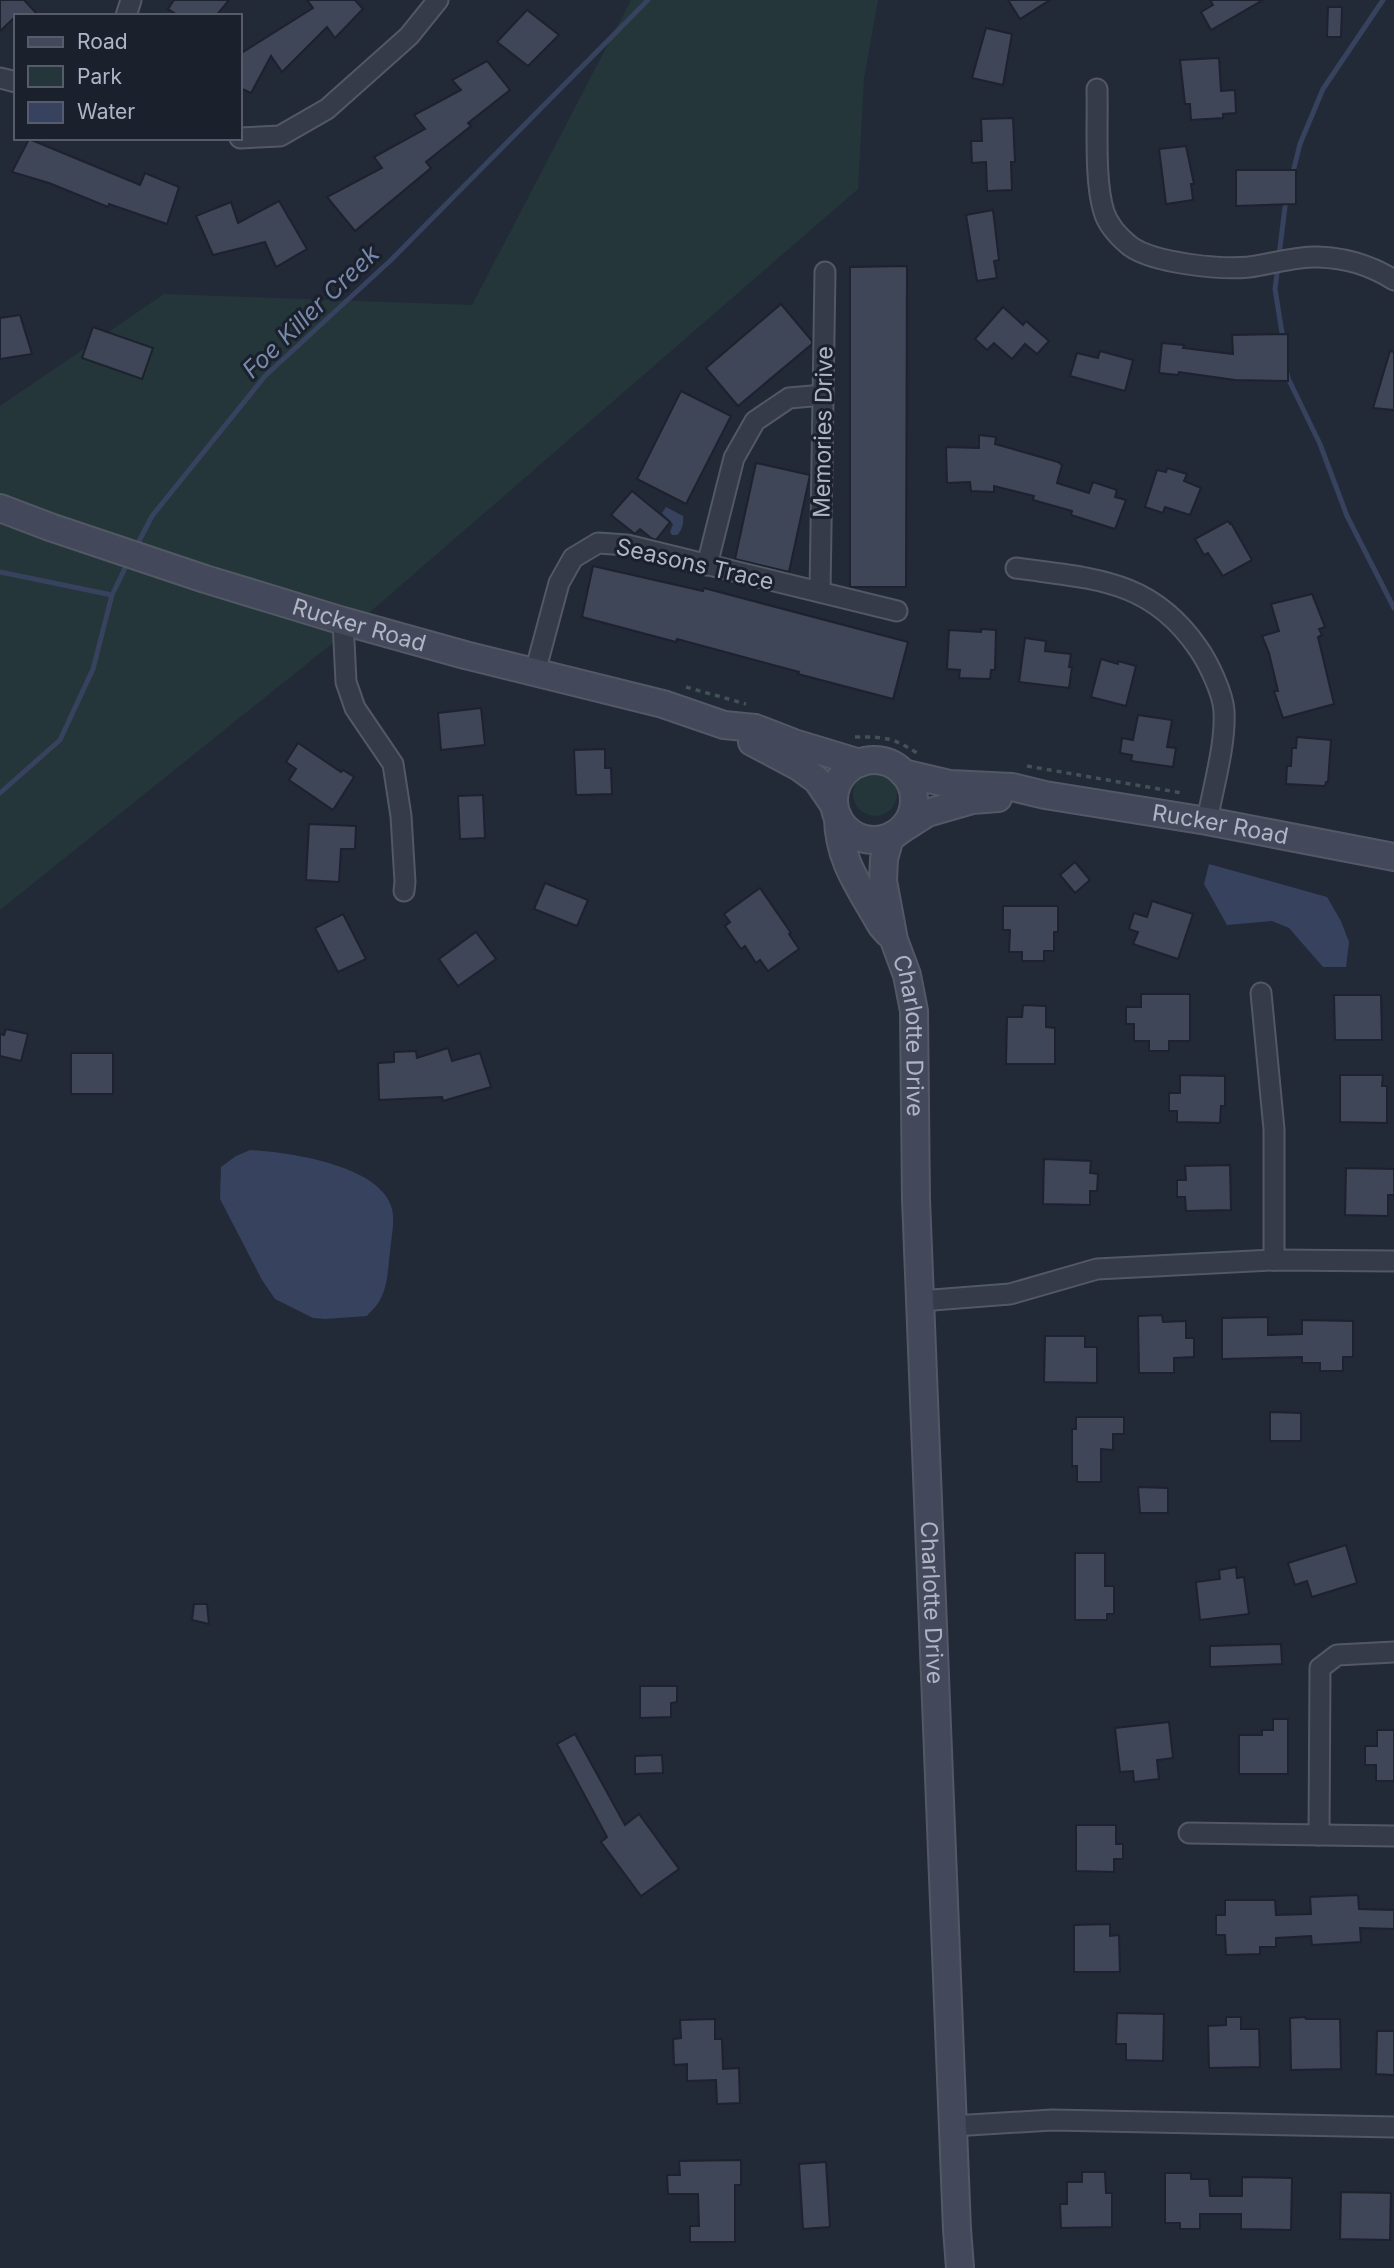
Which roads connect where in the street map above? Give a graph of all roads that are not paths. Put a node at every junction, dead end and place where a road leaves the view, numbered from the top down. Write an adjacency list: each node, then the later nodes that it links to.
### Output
1 (438, 0): 3 (street)
2 (1097, 89): 5 (street)
3 (242, 138)
4 (825, 272): 6 (street, Memories Drive)
5 (1394, 280)
6 (823, 395): 8 (street); 10 (street, Memories Drive)
7 (0, 508): 12 (main road, Rucker Road)
8 (707, 565): 10 (street, Seasons Trace); 13 (street, Seasons Trace)
9 (1016, 568): 18 (street)
10 (820, 592): 11 (street, Seasons Trace)
11 (897, 611)
12 (343, 621): 13 (main road, Rucker Road); 22 (street)
13 (536, 672): 14 (main road, Rucker Road)
14 (724, 725): 15 (main road, Rucker Road); 19 (main road, Rucker Road)
15 (860, 763): 16 (main road); 19 (main road)
16 (903, 773): 17 (main road, Rucker Road); 20 (main road)
17 (1045, 796): 18 (main road, Rucker Road); 20 (main road, Rucker Road)
18 (1209, 810): 21 (main road, Rucker Road)
19 (836, 811): 20 (main road); 23 (main road, Charlotte Drive)
20 (897, 832): 23 (main road, Charlotte Drive)
21 (1394, 857)
22 (404, 891)
23 (894, 940): 27 (main road, Charlotte Drive)
24 (1261, 993): 25 (street)
25 (1274, 1260): 26 (street); 27 (street)
26 (1394, 1261)
27 (920, 1301): 32 (main road, Charlotte Drive)
28 (1394, 1652): 30 (street)
29 (1189, 1833): 30 (street)
30 (1319, 1835): 31 (street)
31 (1394, 1836)
32 (953, 2126): 33 (street); 34 (main road, Charlotte Drive)
33 (1394, 2127)
34 (960, 2268)

